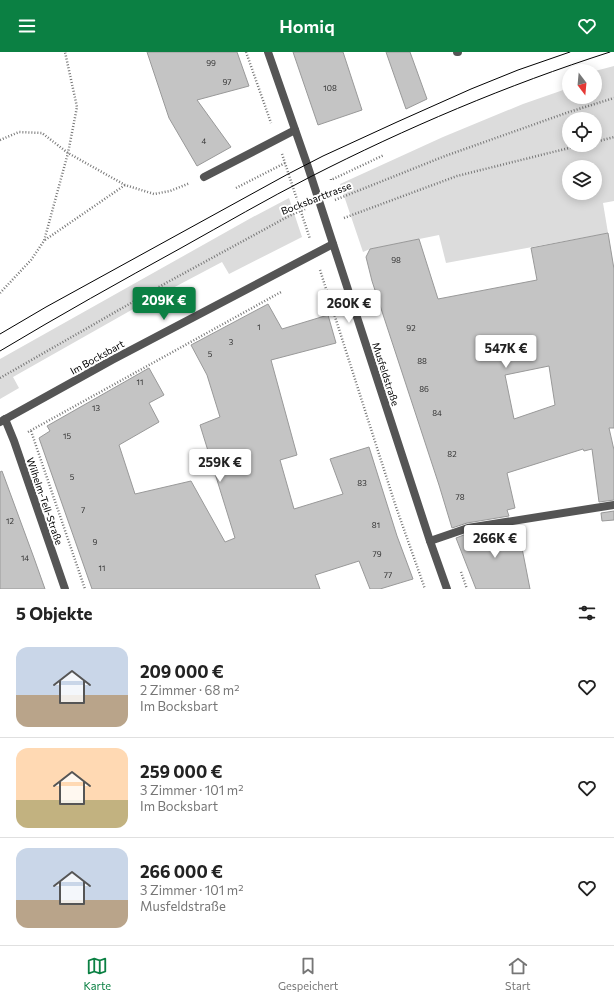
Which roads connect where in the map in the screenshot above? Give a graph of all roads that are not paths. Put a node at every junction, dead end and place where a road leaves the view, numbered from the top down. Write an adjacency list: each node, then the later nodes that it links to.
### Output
1 (268, 52): 2 (street, Musfeldstraße)
2 (295, 130): 3 (street); 4 (street, Musfeldstraße)
3 (204, 177)
4 (333, 244): 5 (street, Im Bocksbart); 7 (street, Musfeldstraße)
5 (3, 421): 8 (street, Wilhelm-Tell-Straße)
6 (614, 505): 7 (street)
7 (430, 541): 9 (street, Musfeldstraße)
8 (65, 589)
9 (447, 589)

